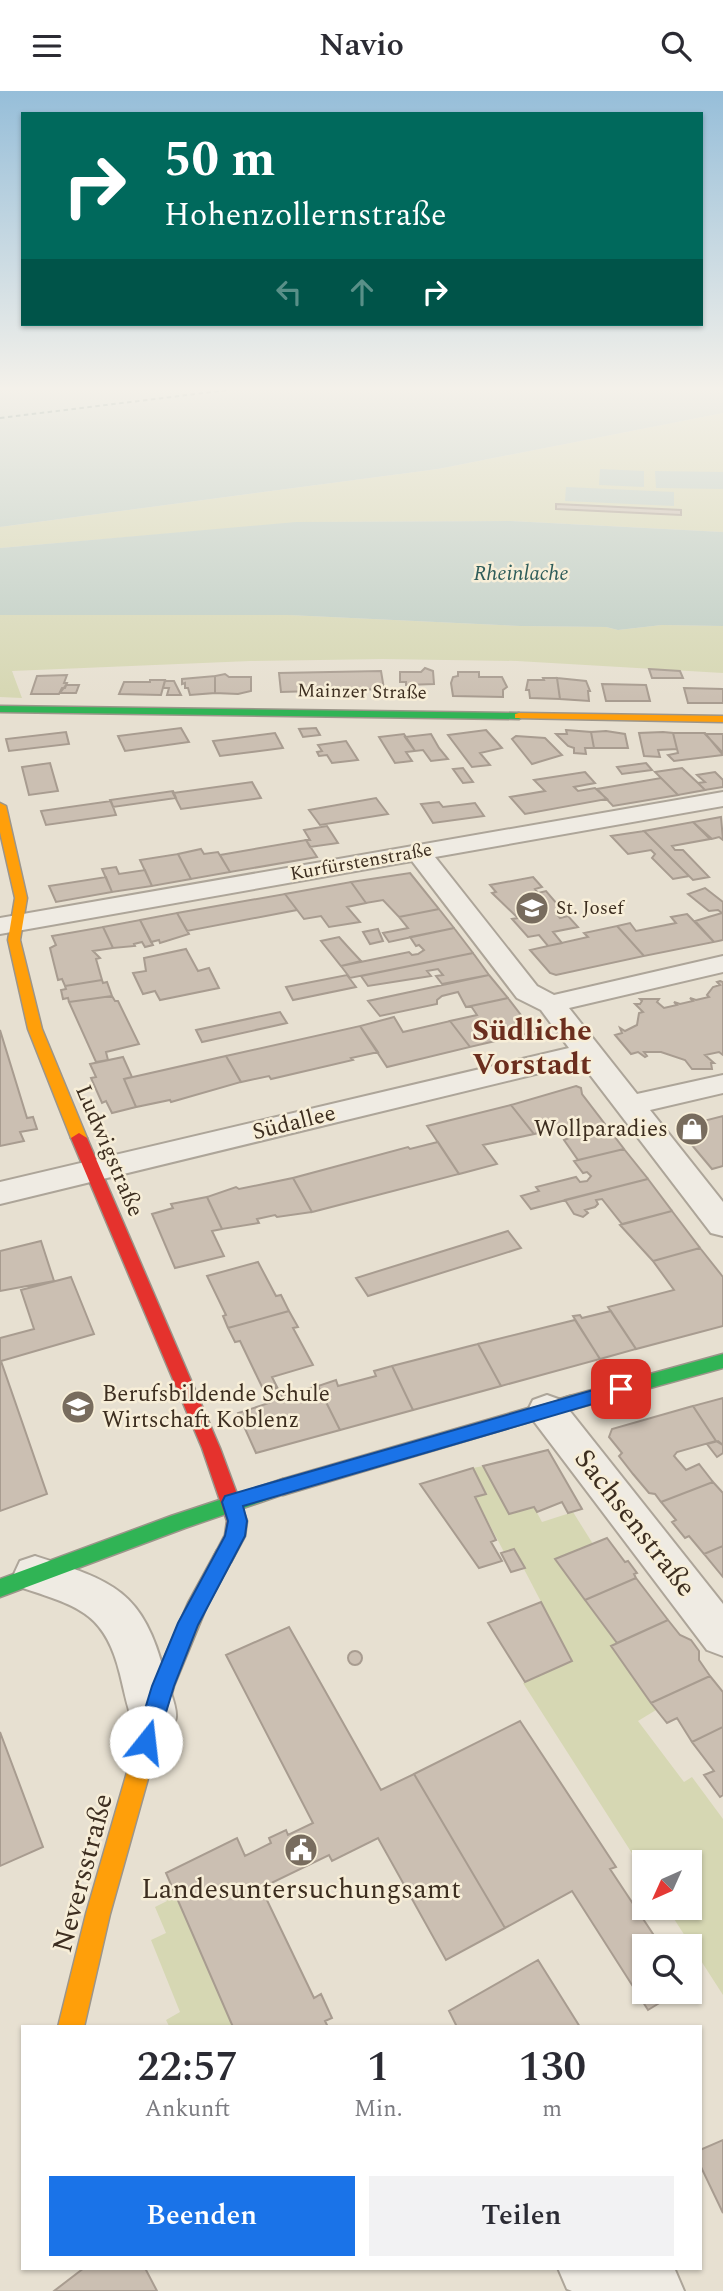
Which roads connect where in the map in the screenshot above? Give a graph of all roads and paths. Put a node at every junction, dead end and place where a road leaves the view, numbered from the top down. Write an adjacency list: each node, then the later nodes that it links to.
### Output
1 (0, 709): 2 (street, Mainzer Straße)
2 (723, 719)
3 (723, 799): 5 (street, Kurfürstenstraße)
4 (0, 806): 6 (street, Ludwigstraße)
5 (418, 852): 6 (street, Kurfürstenstraße); 8 (street)
6 (8, 924): 12 (street, Ludwigstraße)
7 (723, 964): 8 (street)
8 (551, 1004): 9 (street)
9 (589, 1052): 11 (street); 12 (street, Südallee)
10 (723, 1084): 11 (street)
11 (630, 1105): 14 (street)
12 (93, 1172): 13 (street, Südallee); 17 (street, Ludwigstraße)
13 (0, 1193)
14 (723, 1225)
15 (723, 1361): 16 (street)
16 (547, 1410): 17 (street); 19 (street, Sachsenstraße)
17 (232, 1502): 18 (street); 20 (street, Neversstraße)
18 (17, 1581): 20 (street)
19 (723, 1637)
20 (153, 1718): 21 (street, Neversstraße)
21 (71, 2025)
22 (594, 2270): 23 (street)
23 (654, 2291)

